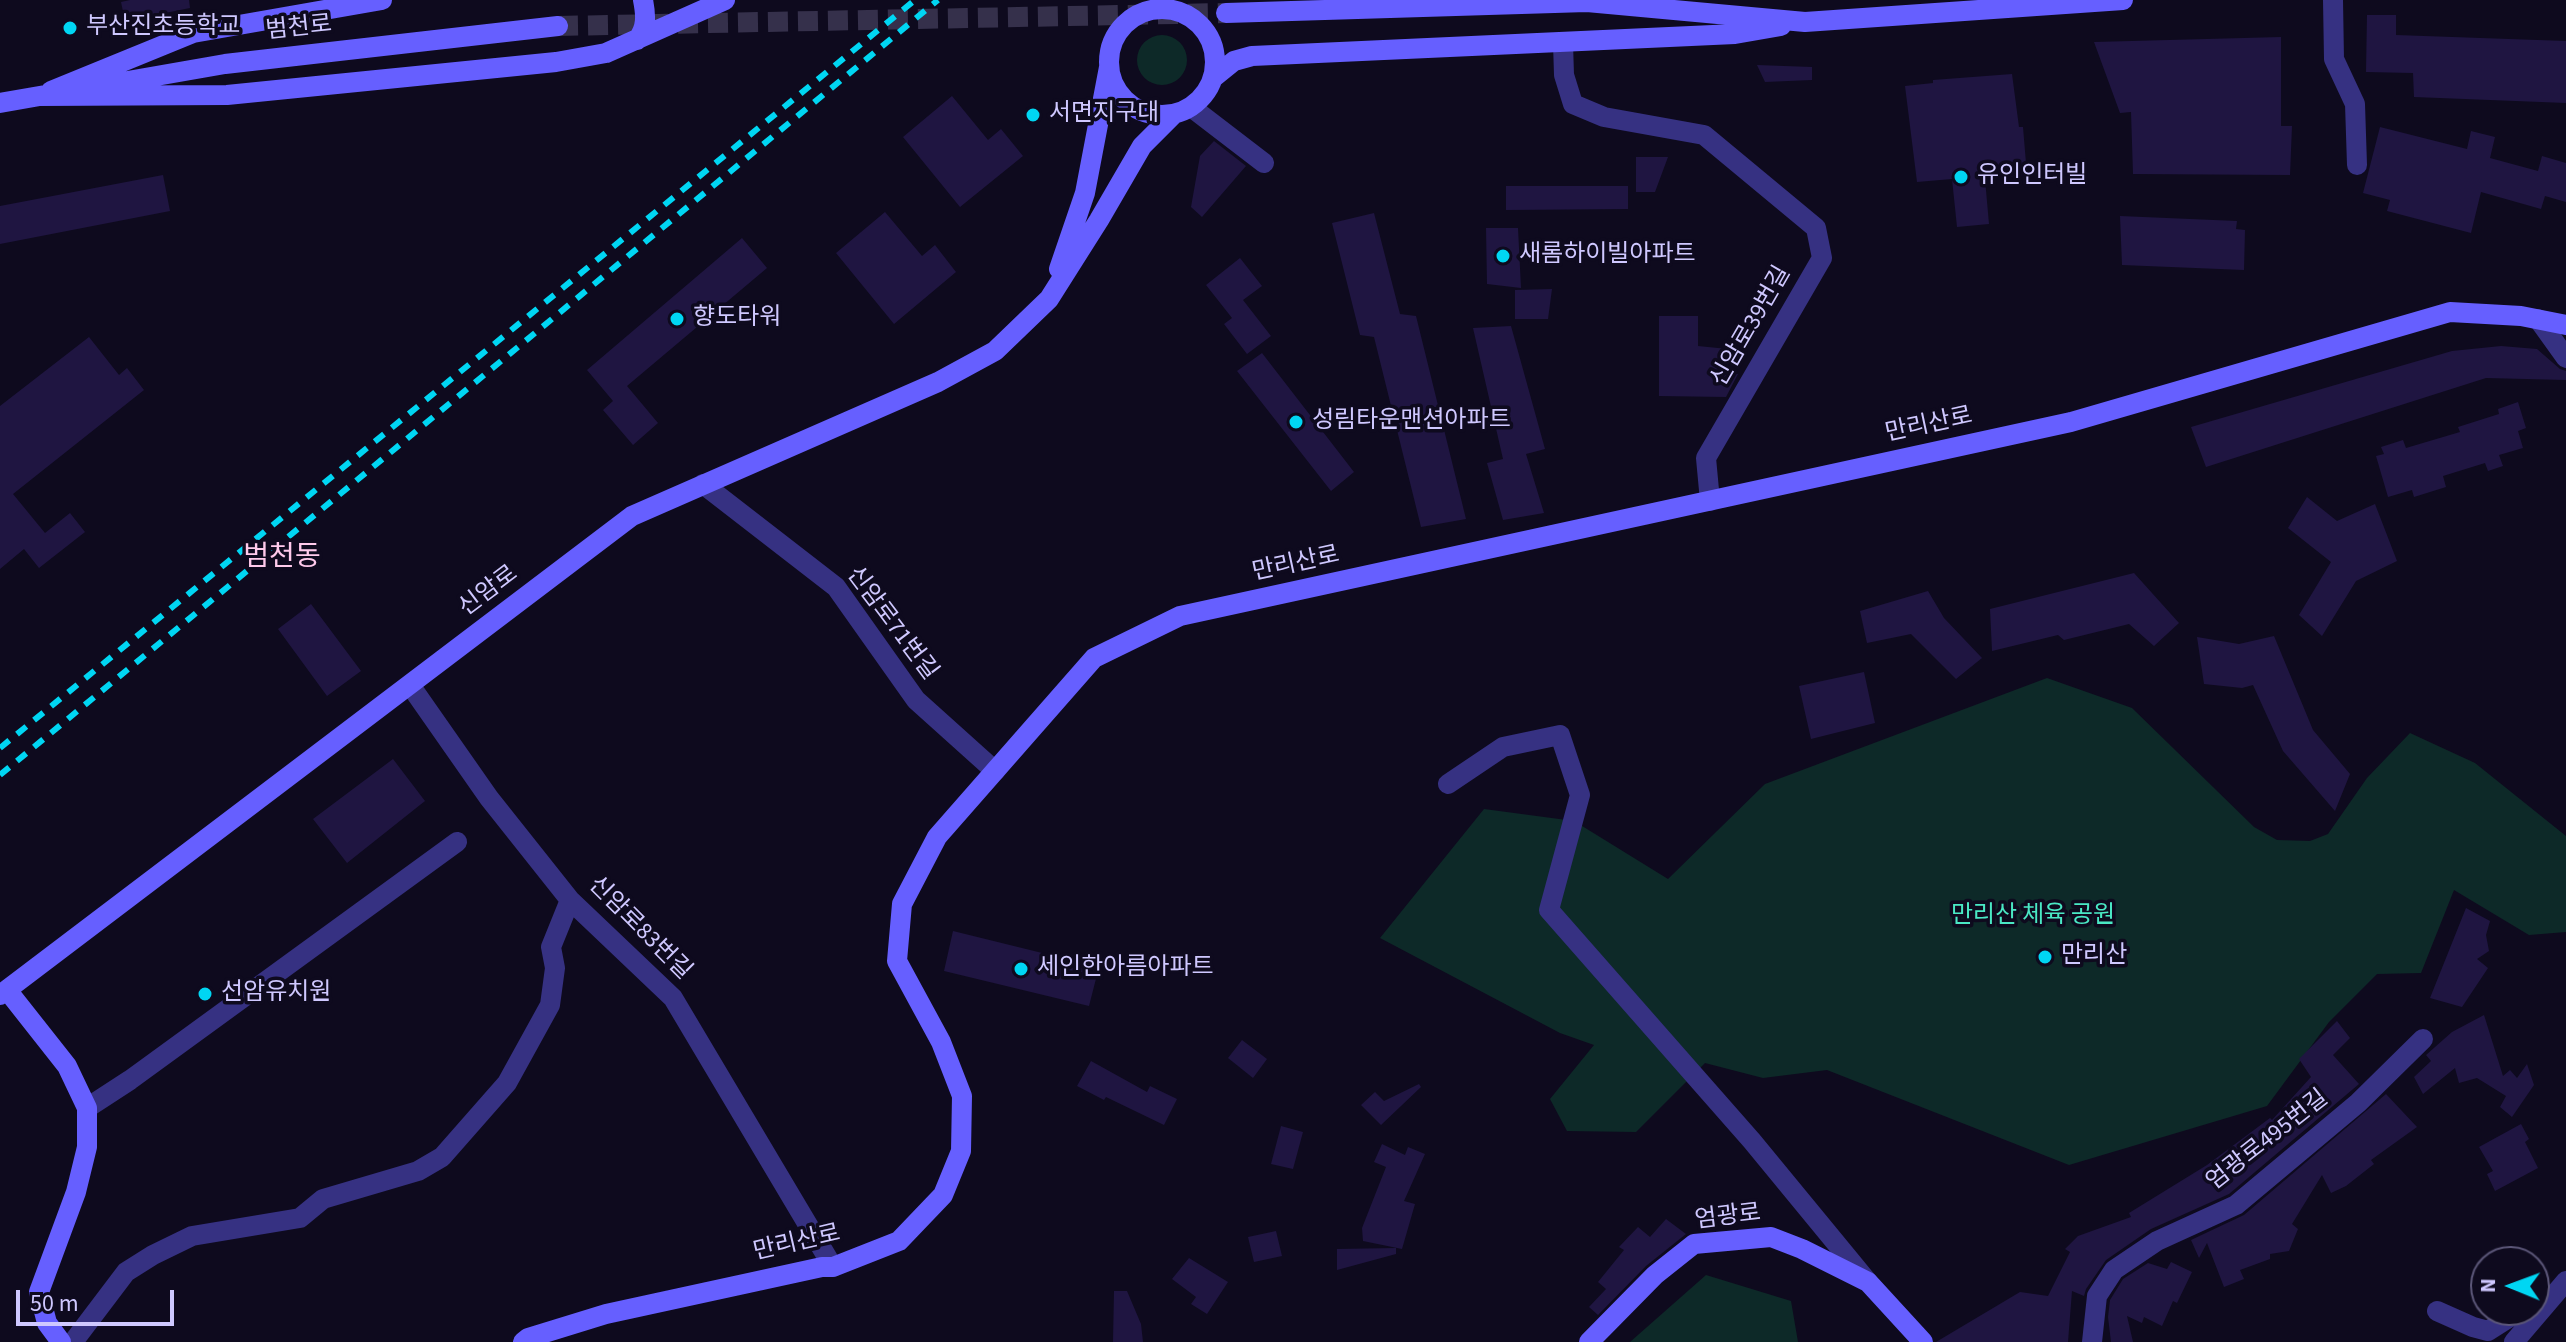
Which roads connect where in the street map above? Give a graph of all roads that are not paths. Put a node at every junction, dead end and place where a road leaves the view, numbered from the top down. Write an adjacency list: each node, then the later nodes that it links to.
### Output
1 (382, 0): 18 (main road)
2 (643, 0): 14 (main road)
3 (725, 0): 14 (main road)
4 (1137, 0): 13 (main road)
5 (2005, 0): 9 (main road)
6 (2123, 0): 9 (main road)
7 (2333, 0): 22 (street)
8 (1592, 1): 10 (main road); 11 (main road)
9 (1984, 11): 11 (main road)
10 (1226, 13)
11 (1805, 22): 15 (main road)
12 (558, 26): 18 (main road, 범천로)
13 (1118, 33): 16 (main road); 17 (main road)
14 (637, 40): 18 (main road)
15 (1563, 43): 17 (main road); 28 (street, 신암로39번길)
16 (1109, 66): 20 (main road); 23 (main road)
17 (1213, 78): 20 (main road)
18 (40, 96): 19 (main road, 범천로)
19 (0, 103)
20 (1183, 110): 21 (street); 23 (main road)
21 (1264, 163)
22 (2357, 165)
23 (1049, 299): 27 (main road, 신암로)
24 (2538, 319): 25 (main road, 만리산로); 26 (street); 28 (main road, 만리산로)
25 (2566, 325)
26 (2566, 358)
27 (703, 484): 29 (main road, 신암로); 30 (street, 신암로71번길)
28 (1710, 501): 30 (main road, 만리산로)
29 (410, 685): 33 (street, 신암로83번길); 34 (main road, 신암로)
30 (995, 771): 37 (main road, 만리산로)
31 (1448, 784): 39 (street)
32 (457, 842): 36 (street)
33 (570, 900): 37 (street, 신암로83번길); 46 (street)
34 (4, 993): 36 (main road)
35 (2423, 1039): 50 (street, 엄광로495번길)
36 (87, 1108): 45 (main road)
37 (833, 1267): 47 (main road, 만리산로)
38 (2566, 1281): 40 (street)
39 (1868, 1282): 48 (main road, 엄광로); 49 (main road, 엄광로)
40 (2550, 1295)
41 (2437, 1311): 42 (street)
42 (2470, 1326)
43 (2471, 1326): 44 (street)
44 (2494, 1326)
45 (61, 1342)
46 (73, 1342)
47 (523, 1342)
48 (1589, 1342)
49 (1923, 1342)
50 (2092, 1342)

